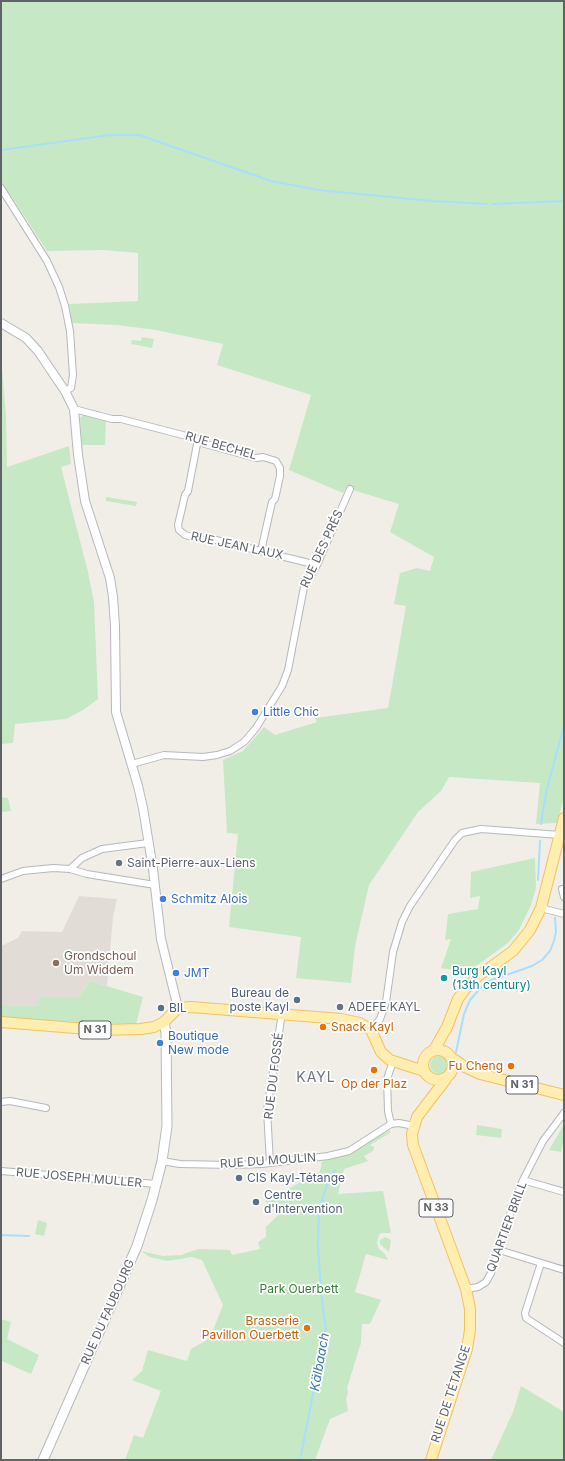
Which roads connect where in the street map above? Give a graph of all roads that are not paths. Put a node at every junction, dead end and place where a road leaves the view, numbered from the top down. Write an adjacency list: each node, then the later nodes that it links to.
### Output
1 (1, 188): 3 (street)
2 (1, 323): 3 (street)
3 (65, 391): 4 (street)
4 (74, 409): 5 (street, RUE BECHEL); 9 (street)
5 (198, 439): 7 (street, RUE BECHEL); 7 (street, RUE JEAN LAUX)
6 (350, 489): 8 (street, RUE DES PRÉS)
7 (261, 551): 8 (street, RUE JEAN LAUX)
8 (317, 565): 9 (street, RUE DES PRÉS)
9 (132, 764): 12 (street)
10 (564, 818): 11 (main road)
11 (560, 834): 18 (main road); 25 (street)
12 (148, 843): 13 (street); 15 (street)
13 (70, 869): 14 (street); 15 (street)
14 (1, 879)
15 (154, 885): 20 (street)
16 (562, 889): 17 (street)
17 (564, 896)
18 (540, 908): 19 (street); 24 (main road)
19 (564, 914)
20 (178, 1008): 21 (main road); 23 (main road, N 31)
21 (282, 1013): 25 (main road); 41 (street, RUE DU FOSSÉ)
22 (1, 1022): 23 (main road, N 31)
23 (164, 1022): 40 (main road, RUE DU FAUBOURG)
24 (448, 1027): 26 (main road); 27 (main road)
25 (371, 1030): 29 (main road)
26 (434, 1050): 27 (main road); 28 (main road)
27 (450, 1056): 31 (main road, N 31); 32 (main road)
28 (425, 1057): 29 (main road); 30 (main road)
29 (398, 1063): 30 (main road); 38 (street)
30 (427, 1074): 32 (main road); 35 (main road)
31 (480, 1074): 32 (main road, N 31); 33 (main road, N 31)
32 (448, 1077): 35 (main road, N 33)
33 (564, 1095)
34 (1, 1102): 36 (street)
35 (429, 1102): 39 (main road, RUE DE TÉTANGE / N 33)
36 (46, 1108)
37 (564, 1113): 43 (street, QUARTIER BRILL)
38 (391, 1124): 39 (street); 41 (street, RUE DU MOULIN)
39 (414, 1126): 49 (main road, RUE DE TÉTANGE / N 33)
40 (162, 1161): 41 (street, RUE DU MOULIN); 44 (main road, RUE DU FAUBOURG)
41 (270, 1163)
42 (1, 1171): 44 (street, RUE JOSEPH MULLER)
43 (524, 1180): 45 (street); 46 (street, QUARTIER BRILL)
44 (156, 1184): 51 (main road, RUE DU FAUBOURG)
45 (564, 1192)
46 (499, 1250): 47 (street); 49 (street, QUARTIER BRILL)
47 (541, 1263): 48 (street); 50 (street)
48 (564, 1270)
49 (466, 1289): 52 (main road, RUE DE TÉTANGE / N 33)
50 (564, 1343)
51 (43, 1460)
52 (431, 1460)

